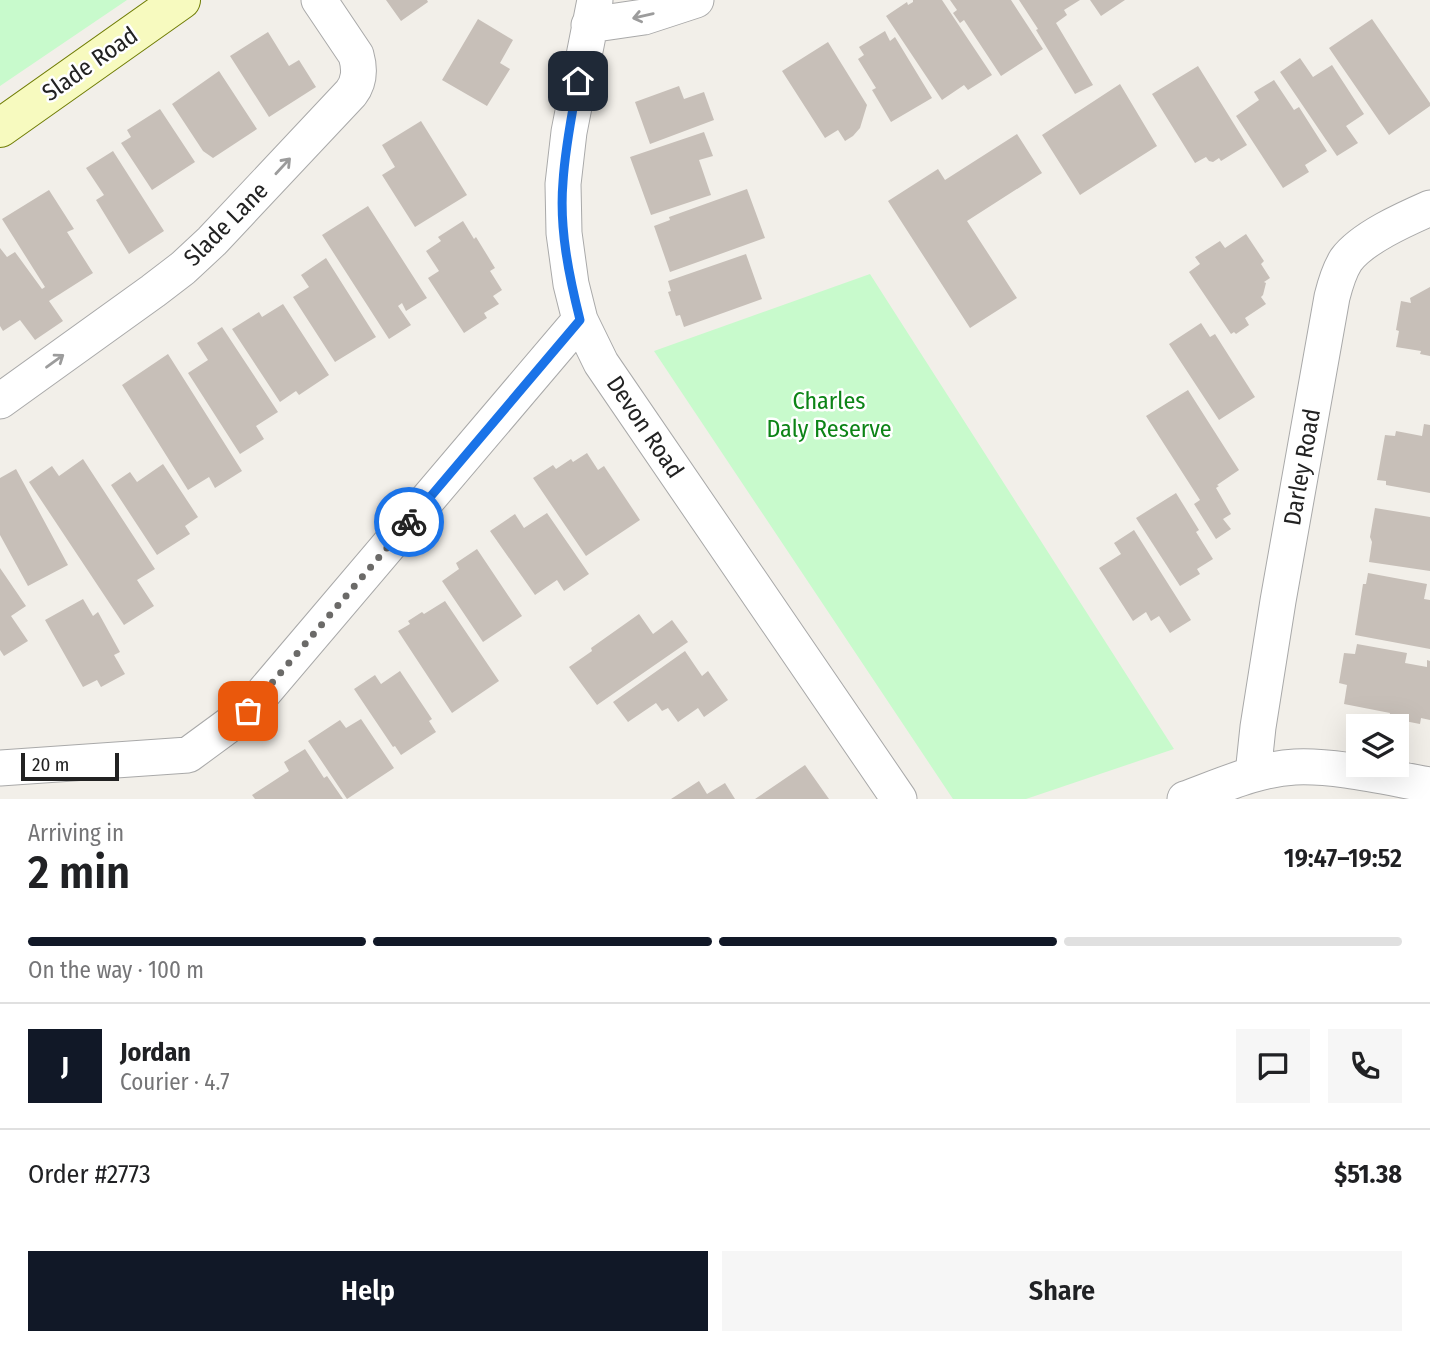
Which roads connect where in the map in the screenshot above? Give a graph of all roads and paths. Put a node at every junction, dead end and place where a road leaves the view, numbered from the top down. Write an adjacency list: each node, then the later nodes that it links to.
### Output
1 (181, 0): 5 (main road, Slade Road)
2 (319, 0): 8 (street, Slade Lane, one-way to 2)
3 (696, 0): 4 (street, one-way to 4)
4 (592, 13): 7 (street, Devon Road)
5 (0, 128)
6 (1430, 208): 10 (street, Darley Road)
7 (580, 320): 9 (street); 12 (street, Devon Road)
8 (0, 401)
9 (0, 768)
10 (1252, 775): 11 (street); 13 (street)
11 (1430, 785)
12 (899, 799)
13 (1185, 799)

